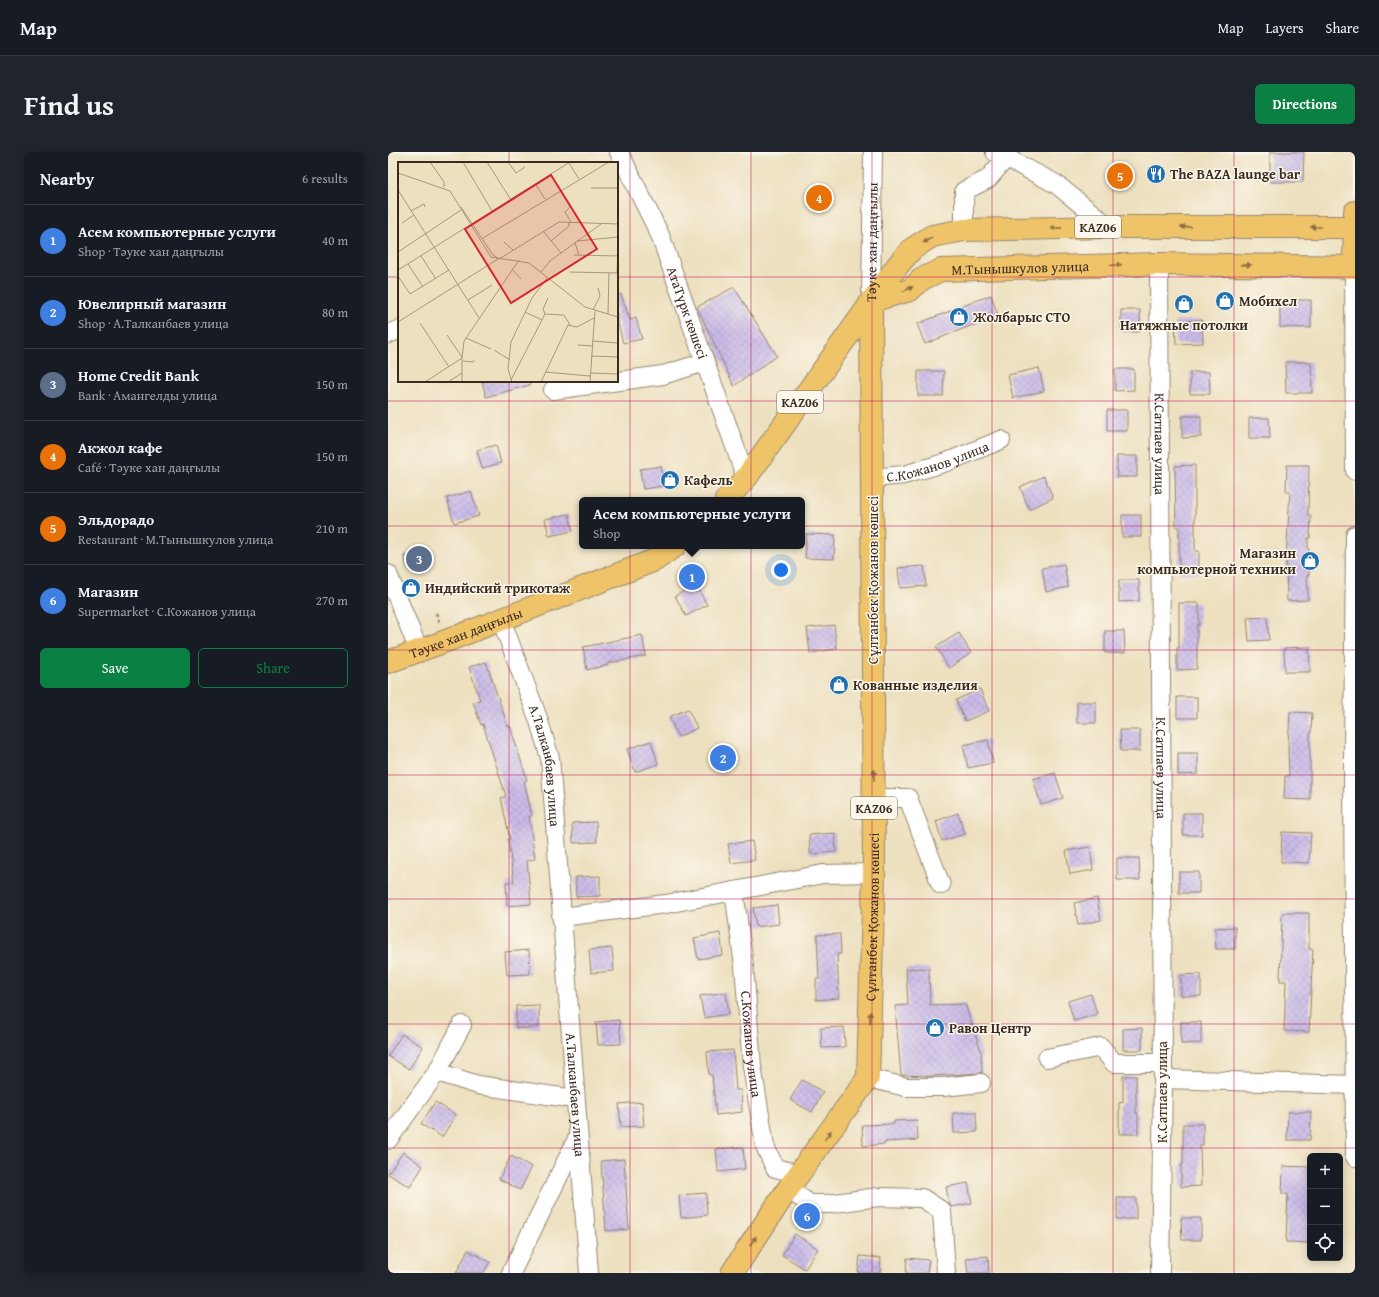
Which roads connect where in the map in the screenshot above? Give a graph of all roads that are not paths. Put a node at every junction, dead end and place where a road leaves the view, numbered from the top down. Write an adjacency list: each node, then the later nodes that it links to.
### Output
1 (619, 152): 13 (street, АтаТүрк көшесі)
2 (873, 152): 10 (street, Тәуке хан даңғылы)
3 (1000, 155): 5 (street); 7 (street)
4 (1355, 212): 6 (main road)
5 (1109, 227): 6 (main road, KАZ06, one-way to 5); 7 (main road, KАZ06, one-way to 7)
6 (1355, 227): 9 (main road)
7 (964, 230): 10 (main road, KАZ06, one-way to 10)
8 (1159, 264): 9 (main road, М.Тынышкулов улица, one-way to 9); 10 (main road, М.Тынышкулов улица, one-way to 8); 36 (street, К.Сатпаев улица)
9 (1354, 267): 18 (street)
10 (871, 301): 19 (main road, Тәуке хан даңғылы / KАZ06); 20 (main road, Сұлтанбек Қожанов көшесі / KАZ06)
11 (398, 330): 12 (street)
12 (388, 334)
13 (705, 362): 14 (street); 19 (street, АтаТүрк көшесі)
14 (618, 381)
15 (612, 382): 16 (street)
16 (553, 390)
17 (1001, 440): 20 (street, С.Кожанов улица)
18 (1355, 471)
19 (746, 478): 21 (main road, Тәуке хан даңғылы / KАZ06)
20 (873, 478): 29 (main road, Сұлтанбек Қожанов көшесі / KАZ06, one-way to 20)
21 (729, 497)
22 (1355, 535): 28 (street)
23 (671, 549): 25 (main road, Тәуке хан даңғылы)
24 (388, 574): 26 (street)
25 (501, 619): 26 (main road, Тәуке хан даңғылы); 33 (street, А.Талканбаев улица)
26 (419, 651): 27 (main road, Тәуке хан даңғылы)
27 (388, 662)
28 (1354, 762): 40 (street)
29 (874, 798): 30 (main road, Сұлтанбек Қожанов көшесі / KАZ06); 31 (street)
30 (874, 873): 32 (street); 38 (main road, Сұлтанбек Қожанов көшесі / KАZ06, one-way to 30)
31 (941, 885)
32 (734, 891): 33 (street); 45 (street, С.Кожанов улица)
33 (561, 917): 41 (street, А.Талканбаев улица)
34 (462, 1025): 37 (street)
35 (1047, 1058): 36 (street)
36 (1162, 1071): 40 (street); 50 (street, К.Сатпаев улица)
37 (437, 1072): 41 (street); 43 (street)
38 (868, 1078): 39 (street); 45 (main road, one-way to 38)
39 (982, 1083)
40 (1354, 1086): 44 (street)
41 (575, 1099): 42 (street, А.Талканбаев улица)
42 (578, 1137): 46 (street); 47 (street, А.Талканбаев улица)
43 (388, 1140)
44 (1355, 1157)
45 (795, 1182): 48 (main road, one-way to 45); 49 (street, С.Кожанов улица)
46 (511, 1273)
47 (588, 1273)
48 (732, 1273)
49 (946, 1273)
50 (1160, 1273)

